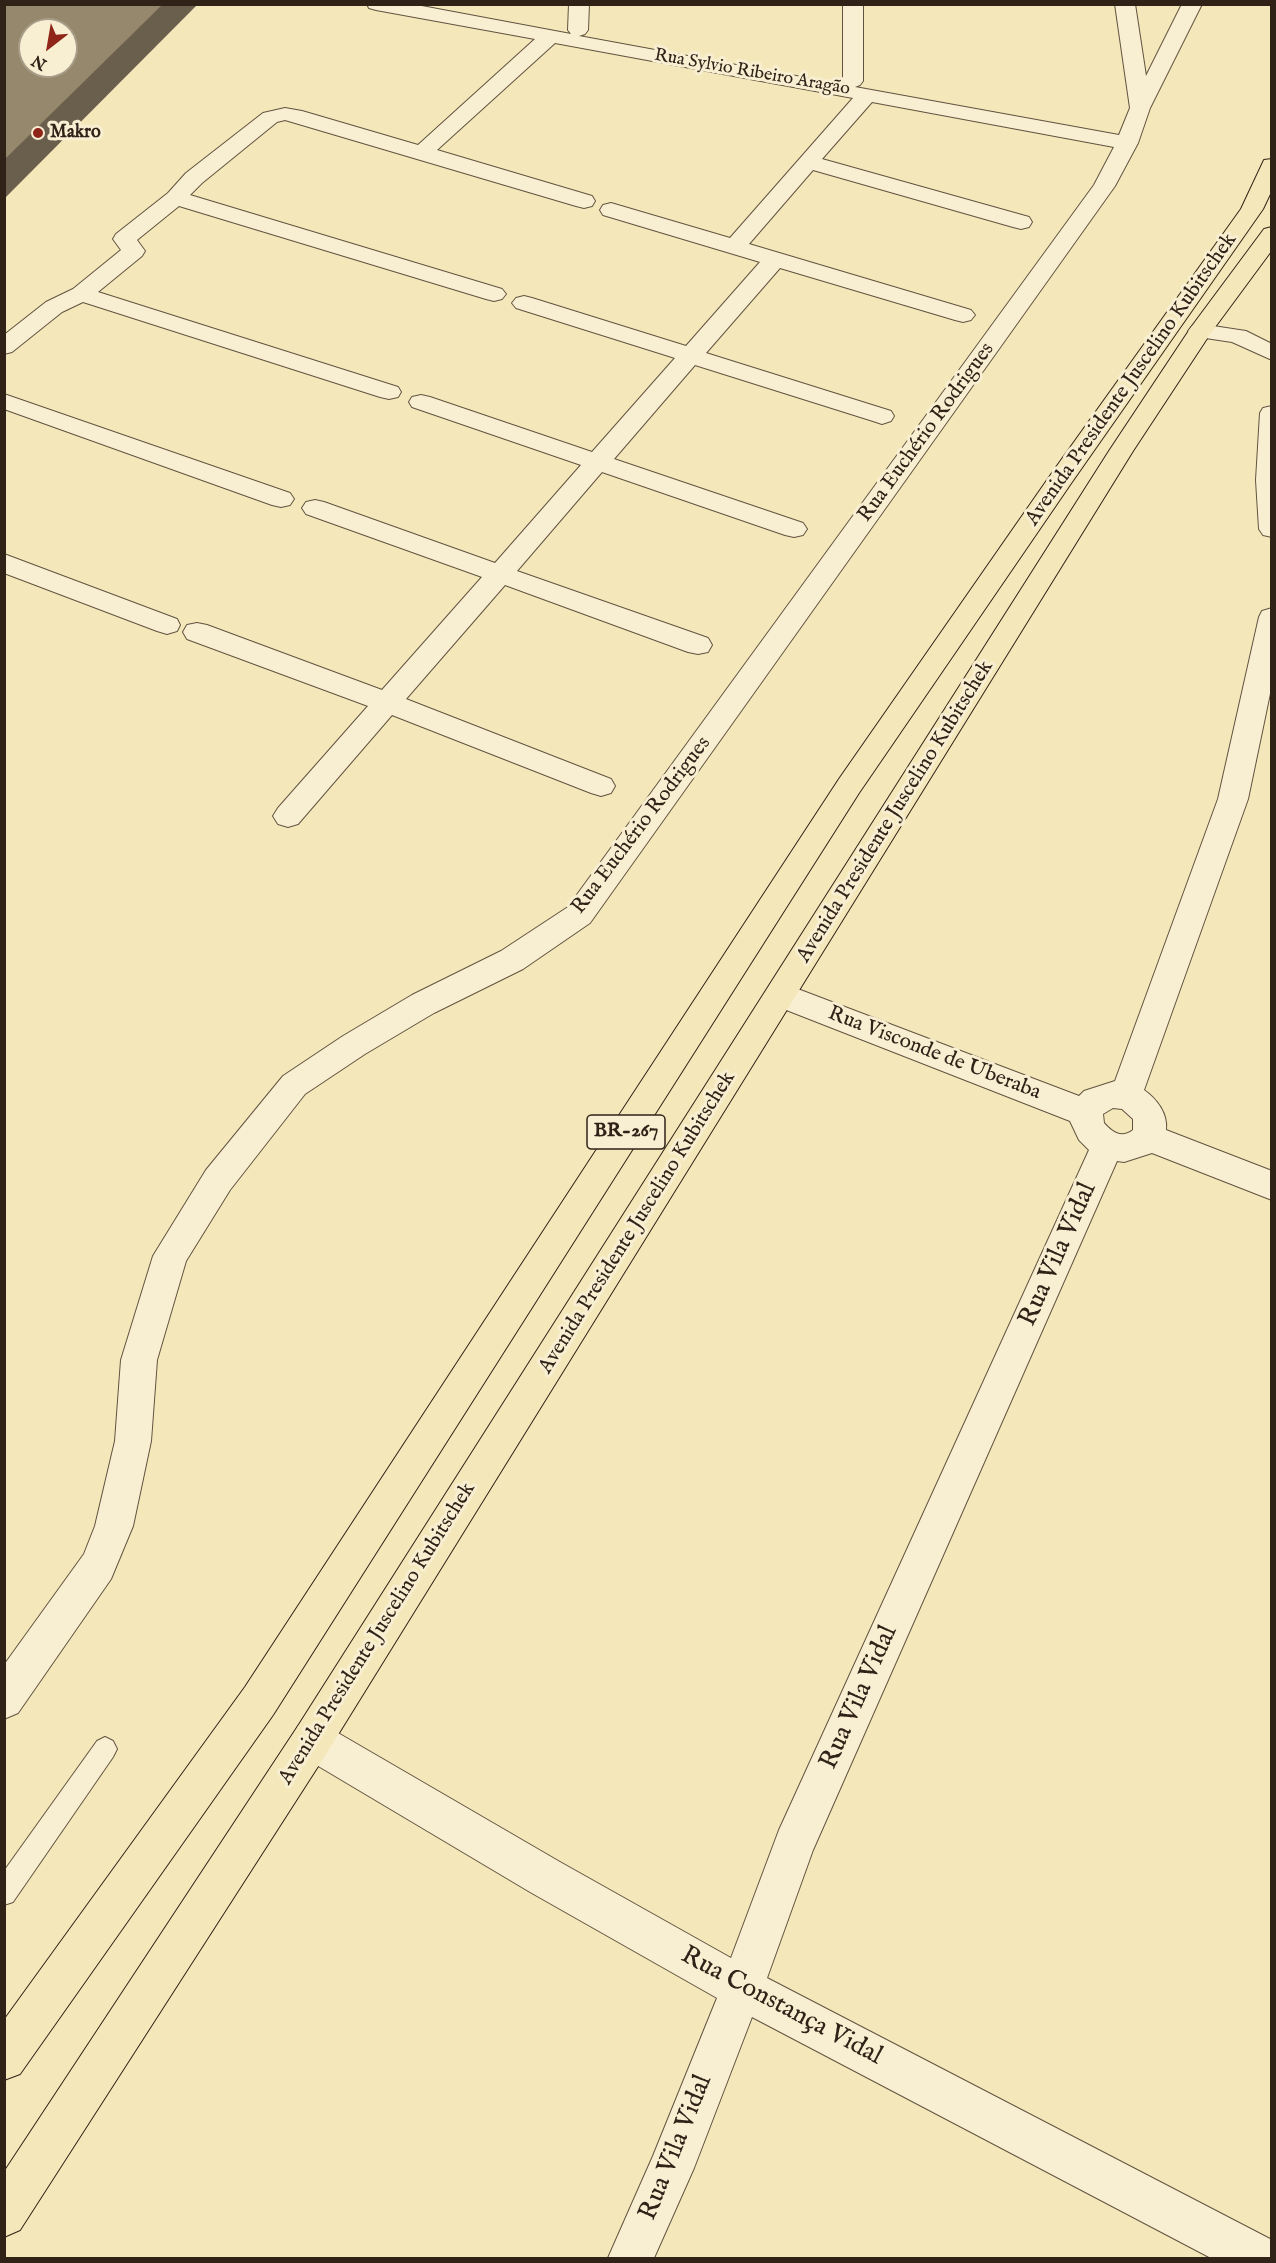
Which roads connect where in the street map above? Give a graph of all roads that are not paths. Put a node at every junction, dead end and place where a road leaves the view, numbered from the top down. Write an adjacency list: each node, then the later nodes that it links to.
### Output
1 (376, 4): 7 (street, Rua Sylvio Ribeiro Aragão)
2 (579, 4): 6 (street)
3 (853, 4): 8 (street)
4 (1125, 4): 9 (street)
5 (1186, 5): 9 (street, Rua Euchério Rodrigues)
6 (578, 30)
7 (551, 36): 8 (street, Rua Sylvio Ribeiro Aragão); 11 (street)
8 (860, 88): 10 (street, Rua Sylvio Ribeiro Aragão); 12 (street)
9 (1140, 108): 10 (street, Rua Euchério Rodrigues)
10 (1127, 143): 54 (street, Rua Euchério Rodrigues)
11 (421, 153): 14 (street); 15 (street)
12 (808, 162): 17 (street); 19 (street)
13 (1272, 165): 59 (highway, Avenida Presidente Juscelino Kubitschek / BR-267)
14 (176, 198): 21 (street); 22 (street)
15 (584, 201)
16 (611, 210): 19 (street)
17 (1021, 222)
18 (1272, 234): 25 (highway, Avenida Presidente Juscelino Kubitschek / BR-267)
19 (734, 247): 20 (street)
20 (775, 259): 24 (street); 28 (street)
21 (81, 294): 26 (street); 29 (street)
22 (494, 294)
23 (524, 303): 28 (street)
24 (963, 315)
25 (1200, 331): 27 (street); 48 (highway, Avenida Presidente Juscelino Kubitschek / BR-267)
26 (4, 347)
27 (1272, 353)
28 (691, 355): 33 (street); 34 (street)
29 (389, 392)
30 (4, 401): 35 (street)
31 (421, 402): 34 (street)
32 (1272, 413): 38 (street)
33 (882, 416)
34 (597, 462): 37 (street); 40 (street)
35 (281, 499)
36 (315, 508): 40 (street)
37 (794, 529)
38 (1272, 529)
39 (4, 563): 42 (street)
40 (500, 573): 44 (street); 45 (street)
41 (1272, 617): 49 (street)
42 (167, 626)
43 (197, 632): 45 (street)
44 (698, 645)
45 (386, 702): 46 (street); 47 (street)
46 (601, 786)
47 (288, 816)
48 (782, 995): 50 (street, Rua Visconde de Uberaba); 55 (highway, Avenida Presidente Juscelino Kubitschek / BR-267)
49 (1126, 1096): 50 (street); 51 (street)
50 (1086, 1113): 52 (street)
51 (1147, 1137): 52 (street); 53 (street)
52 (1108, 1145): 58 (street, Rua Vila Vidal)
53 (1272, 1186)
54 (4, 1699)
55 (312, 1740): 58 (street, Rua Constança Vidal); 60 (highway, Avenida Presidente Juscelino Kubitschek / BR-267)
56 (105, 1749): 57 (lane)
57 (4, 1893)
58 (742, 1988): 61 (street, Rua Vila Vidal); 62 (street, Rua Constança Vidal)
59 (4, 2058)
60 (4, 2214)
61 (631, 2259)
62 (1258, 2259)

